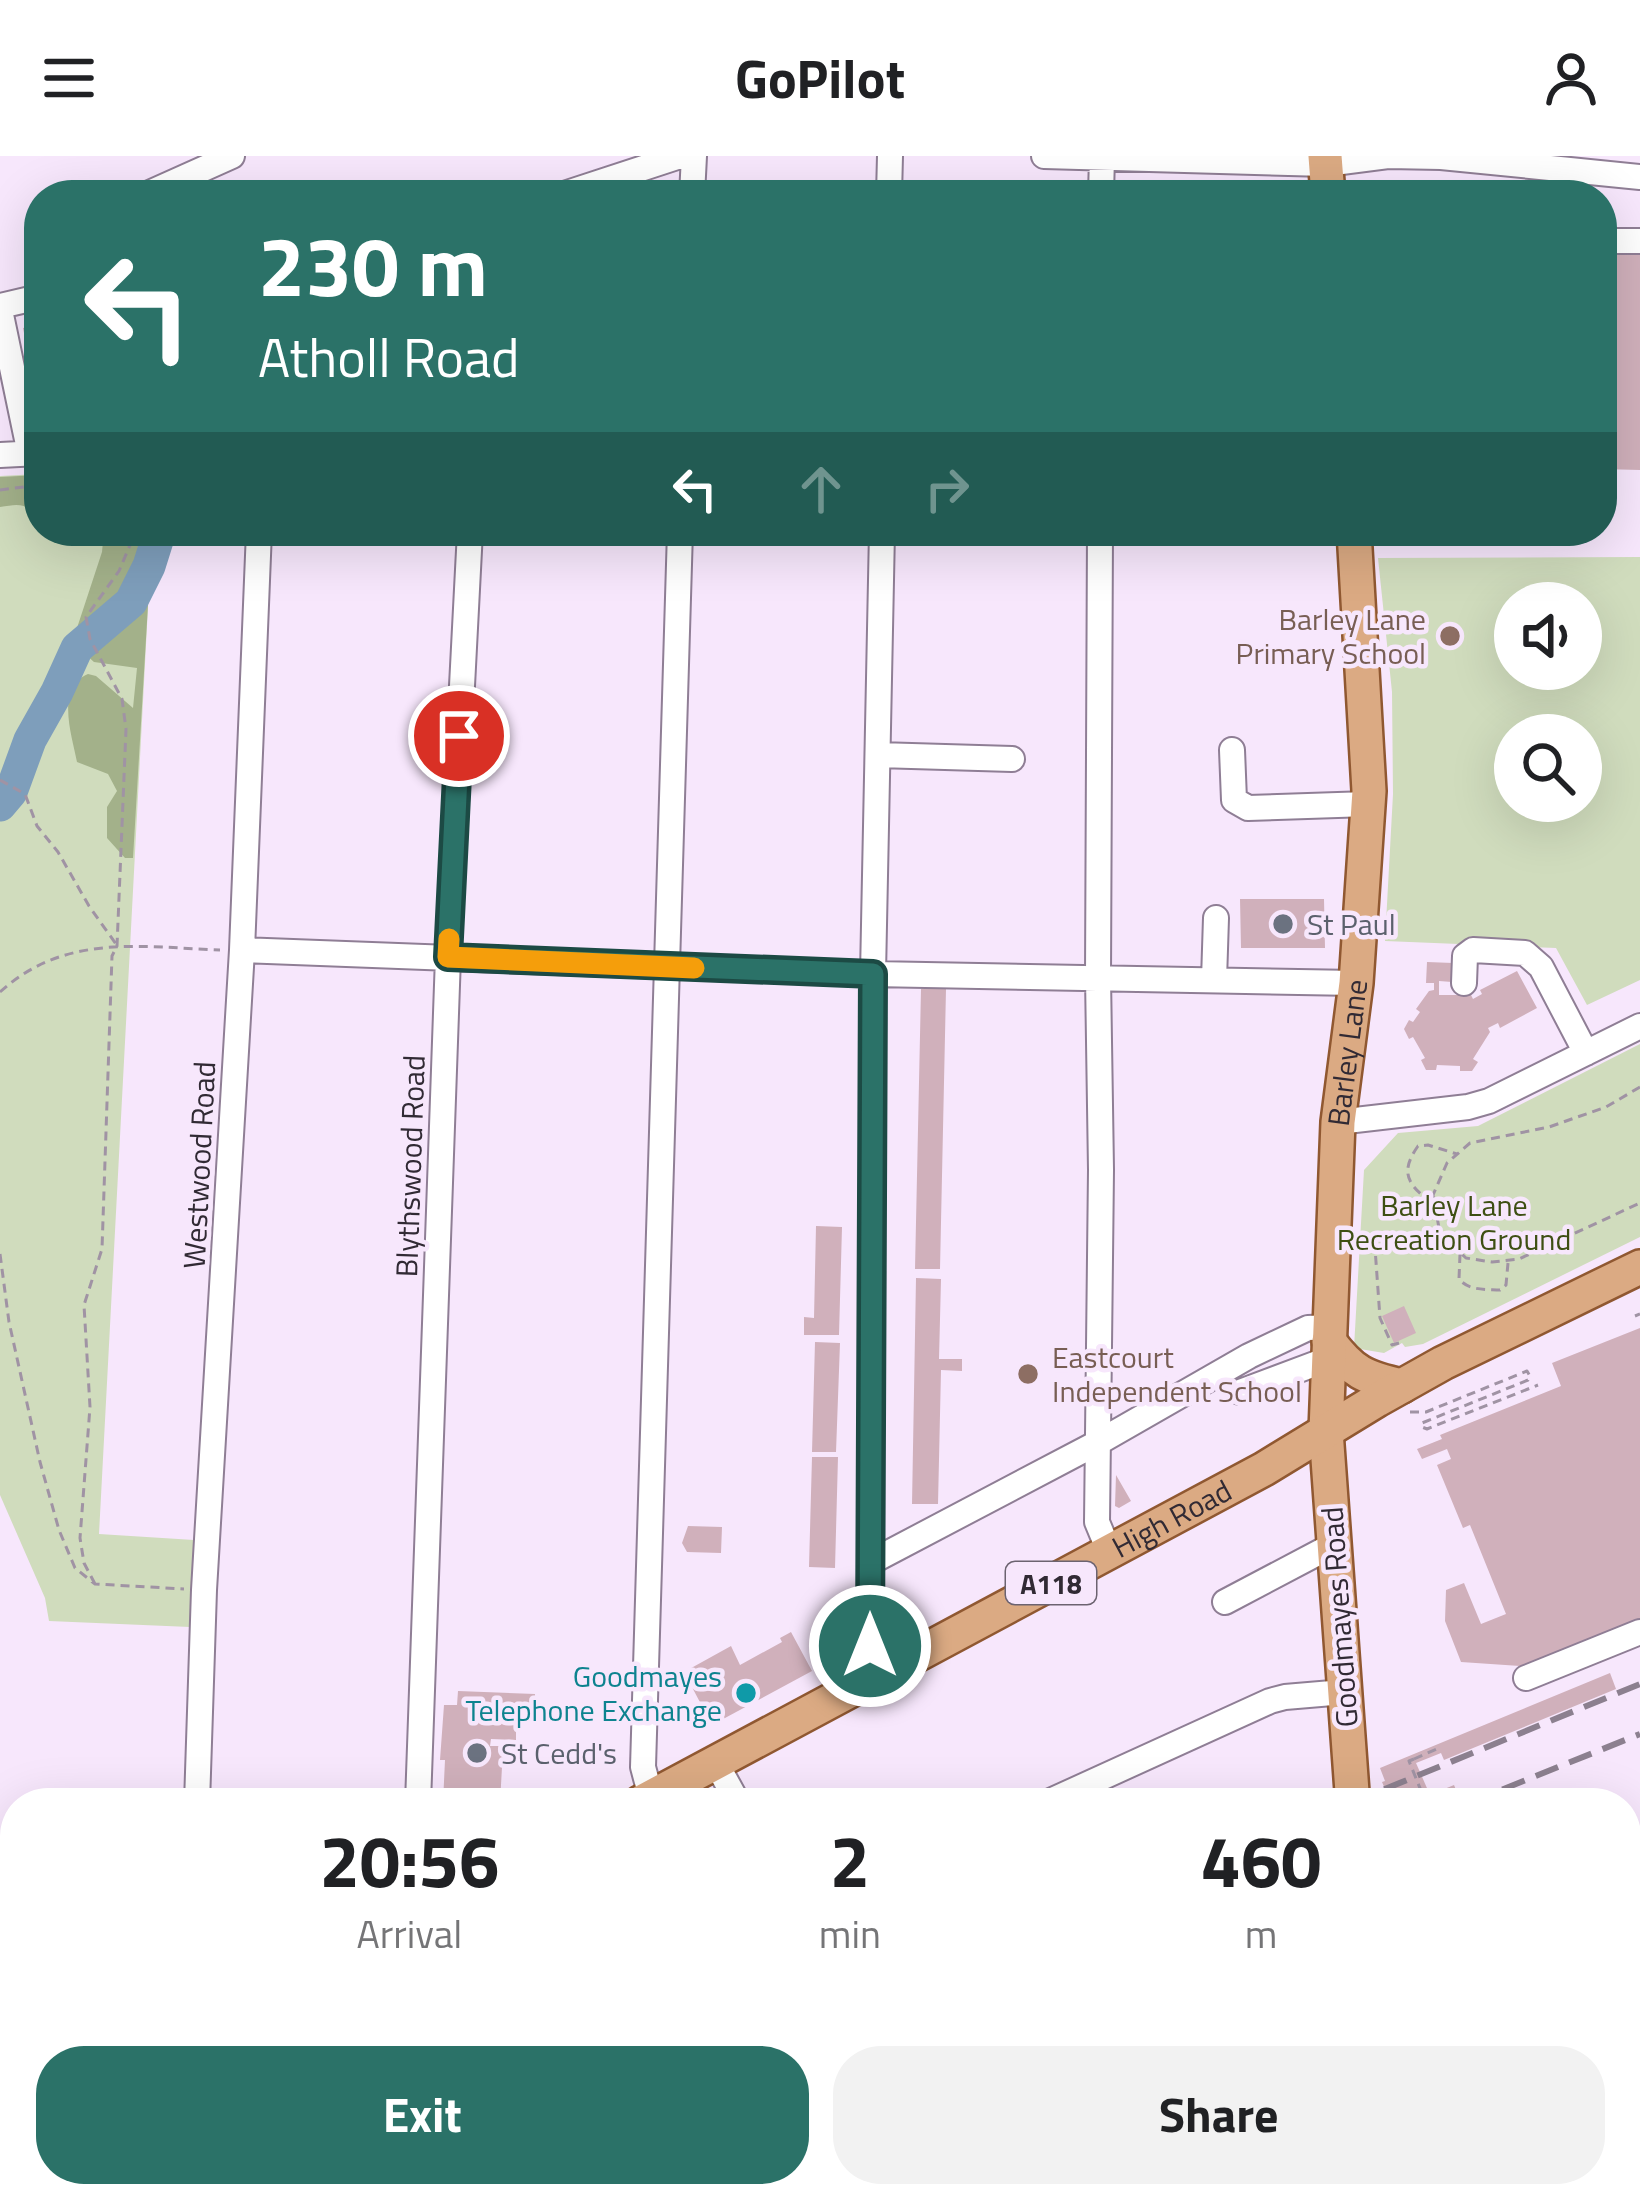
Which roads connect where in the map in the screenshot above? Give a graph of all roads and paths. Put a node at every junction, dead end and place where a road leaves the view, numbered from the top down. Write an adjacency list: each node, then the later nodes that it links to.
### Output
1 (232, 156): 8 (street)
2 (680, 156): 9 (street)
3 (1044, 156): 4 (street)
4 (1102, 156): 6 (street)
5 (1388, 156): 6 (street); 7 (street)
6 (1327, 172)
7 (1640, 177)
8 (179, 180)
9 (607, 180)
10 (0, 308): 11 (street)
11 (24, 411)
12 (130, 546): 25 (path)
13 (259, 546): 26 (street, Westwood Road)
14 (469, 546): 27 (street, Blythswood Road)
15 (679, 546): 28 (street)
16 (882, 546): 20 (street)
17 (1100, 546): 30 (street)
18 (1355, 546): 23 (main road, Barley Lane)
19 (1232, 750): 23 (street)
20 (878, 755): 21 (street); 29 (street)
21 (1012, 759)
22 (2, 781): 25 (path)
23 (1368, 804): 32 (main road, Barley Lane)
24 (1216, 918): 31 (street)
25 (117, 946): 26 (path); 34 (path); 59 (path)
26 (242, 950): 27 (street); 60 (street, Westwood Road)
27 (448, 957): 28 (street); 69 (street, Blythswood Road)
28 (664, 967): 29 (street); 70 (street)
29 (873, 974): 30 (street); 58 (street)
30 (1098, 977): 31 (street); 55 (street)
31 (1214, 980): 32 (street)
32 (1356, 983): 38 (main road, Barley Lane)
33 (1464, 983): 36 (street)
34 (0, 992)
35 (1640, 1026): 36 (street)
36 (1586, 1053): 38 (street)
37 (1640, 1087): 39 (path)
38 (1338, 1121): 49 (main road, Barley Lane)
39 (1457, 1154): 41 (path); 41 (path)
40 (1640, 1203): 45 (path)
41 (1433, 1204): 42 (path)
42 (1439, 1228): 43 (path); 50 (path)
43 (1460, 1252): 45 (path); 45 (path)
44 (0, 1253): 47 (path)
45 (1508, 1260)
46 (1640, 1267): 53 (main road, High Road / A118)
47 (10, 1322): 48 (path); 59 (path)
48 (0, 1324)
49 (1329, 1342): 52 (street); 53 (main road); 54 (main road, Barley Lane); 55 (street)
50 (1399, 1343)
51 (1538, 1385): 53 (path)
52 (1240, 1392)
53 (1402, 1399): 54 (main road, High Road / A118)
54 (1326, 1431): 56 (main road, Goodmayes Road); 57 (main road, High Road / A118)
55 (1099, 1442): 57 (street); 58 (street)
56 (1333, 1544): 61 (street); 65 (main road, Goodmayes Road)
57 (1109, 1551): 63 (main road, High Road / A118)
58 (871, 1562): 63 (street)
59 (95, 1584): 60 (path)
60 (204, 1591): 68 (street, Westwood Road)
61 (1225, 1602)
62 (1640, 1632): 64 (street)
63 (881, 1674): 67 (main road, High Road / A118)
64 (1526, 1678)
65 (1344, 1692): 73 (street); 74 (main road, Goodmayes Road)
66 (1439, 1748): 75 (path, bridge)
67 (716, 1762): 71 (main road, High Road / A118); 72 (street)
68 (197, 1788)
69 (419, 1788)
70 (644, 1788)
71 (667, 1788)
72 (730, 1788)
73 (1079, 1788)
74 (1352, 1788)
75 (1420, 1788)

